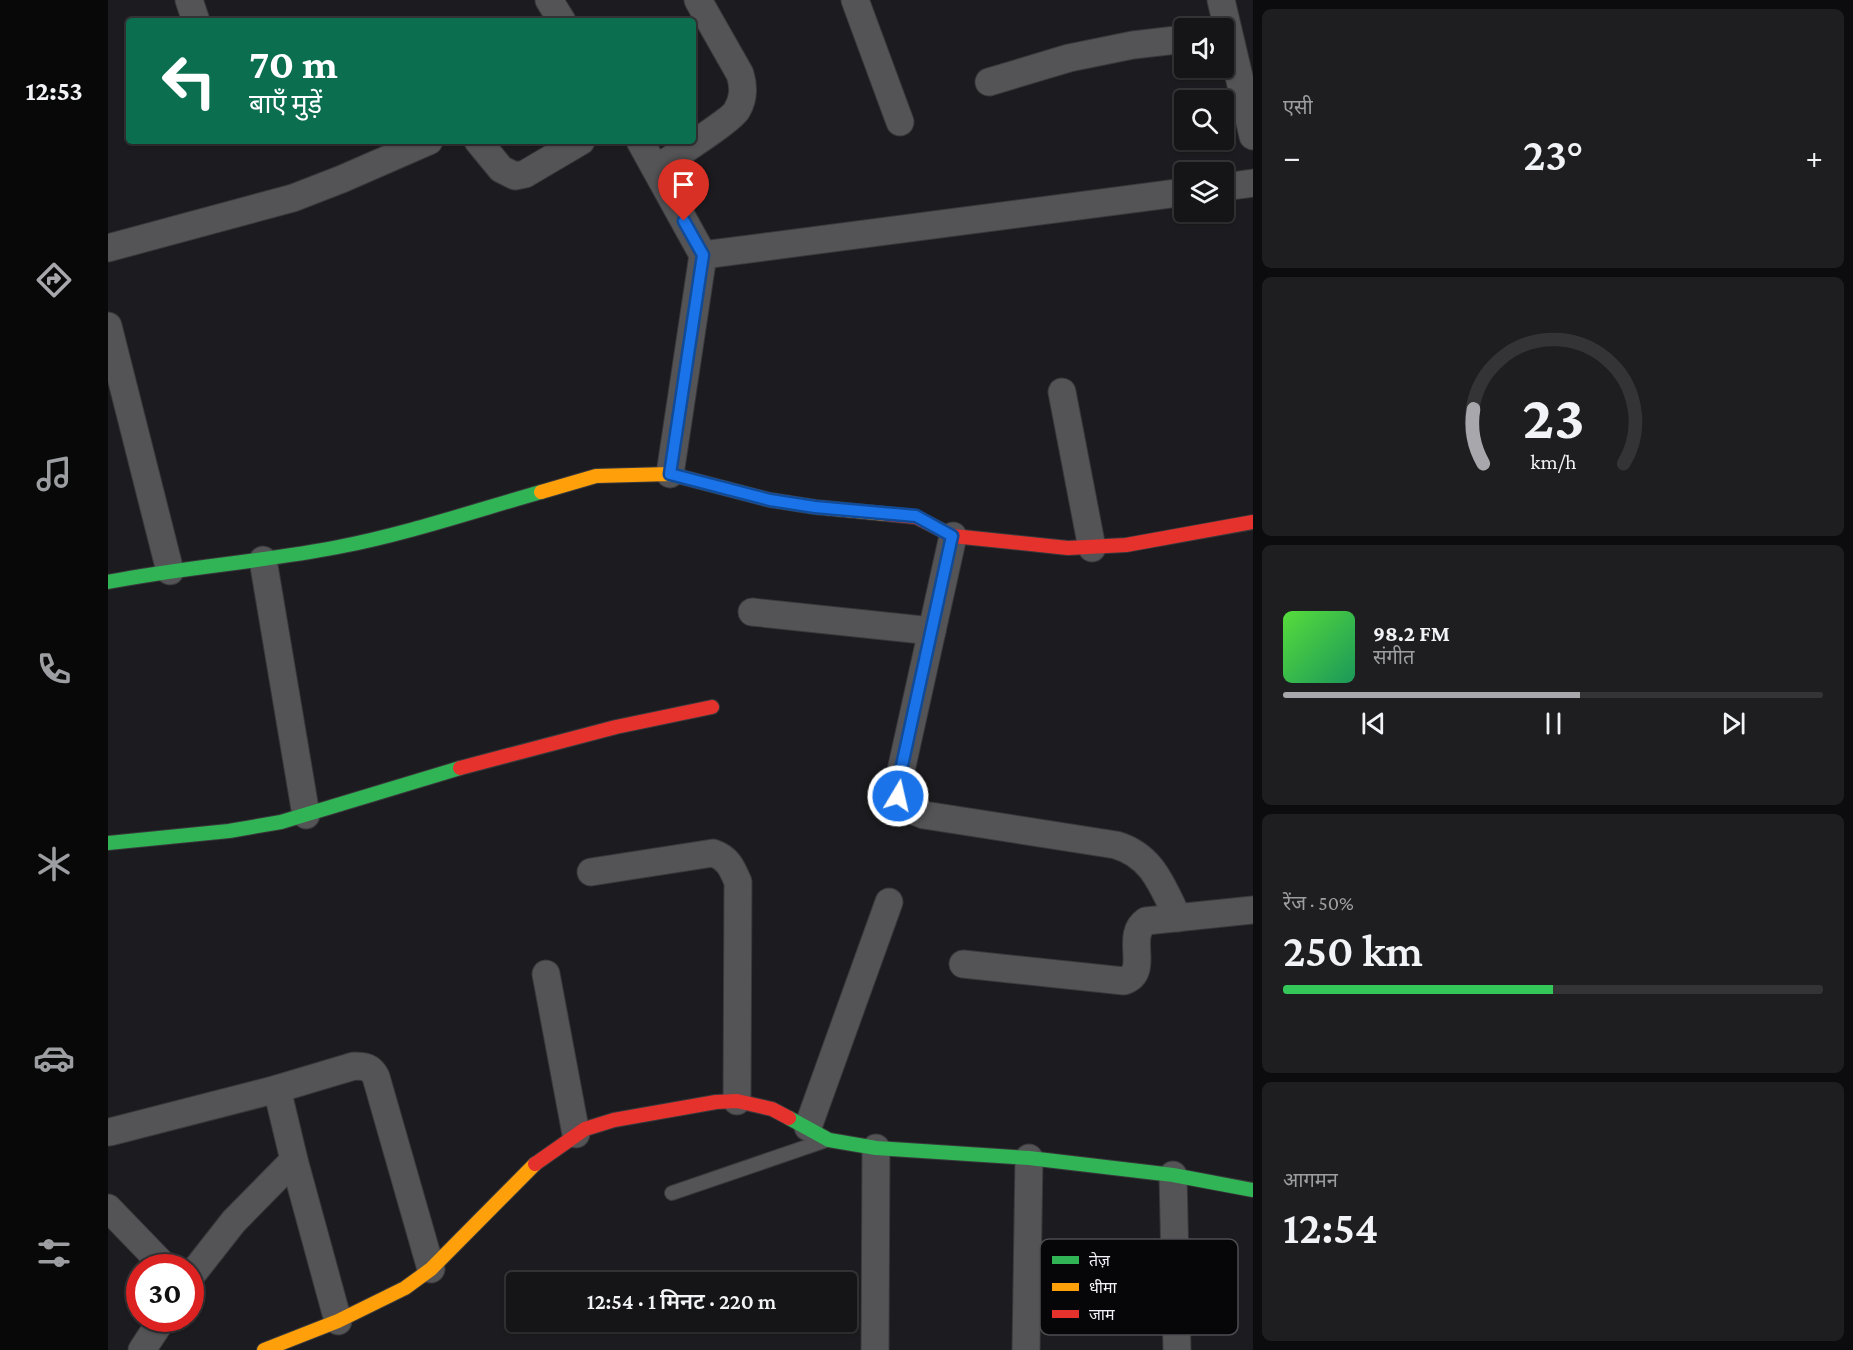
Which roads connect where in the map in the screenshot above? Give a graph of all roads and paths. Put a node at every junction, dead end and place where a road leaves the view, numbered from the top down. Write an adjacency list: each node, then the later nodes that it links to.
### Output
1 (189, 0): 6 (street)
2 (549, 0): 7 (street)
3 (698, 0): 14 (street)
4 (855, 0): 12 (street)
5 (1221, 0): 8 (street)
6 (195, 18)
7 (560, 18)
8 (1224, 18)
9 (1174, 40): 11 (street)
10 (1234, 64): 13 (street)
11 (989, 82)
12 (900, 122)
13 (1253, 136)
14 (696, 141)
15 (422, 144): 24 (street)
16 (480, 144): 17 (street)
17 (576, 144)
18 (642, 144): 20 (street)
19 (692, 144): 20 (street)
20 (656, 169): 25 (street)
21 (1253, 183): 22 (street)
22 (1234, 186)
23 (1174, 193): 25 (street)
24 (108, 248)
25 (703, 255): 28 (street)
26 (108, 326): 33 (street)
27 (1062, 392): 31 (street)
28 (670, 474): 30 (street); 32 (street)
29 (1253, 522): 31 (street)
30 (952, 536): 31 (street); 36 (street)
31 (1092, 548)
32 (263, 560): 33 (street); 38 (street)
33 (170, 571): 34 (street)
34 (108, 582)
35 (752, 612): 36 (street)
36 (932, 631): 43 (street)
37 (712, 707): 38 (street)
38 (306, 815): 39 (street)
39 (108, 843)
40 (591, 872): 47 (street)
41 (889, 902): 49 (street)
42 (1253, 910): 43 (street)
43 (1179, 918): 44 (street)
44 (963, 964)
45 (546, 974): 50 (street)
46 (277, 1089): 48 (street); 53 (street); 61 (street)
47 (737, 1101): 49 (street); 50 (street)
48 (110, 1132)
49 (819, 1133): 51 (street); 56 (lane)
50 (576, 1134): 61 (street)
51 (876, 1148): 52 (street); 67 (street)
52 (1029, 1158): 54 (street); 68 (street)
53 (294, 1160): 60 (street); 62 (street)
54 (1173, 1175): 55 (street); 58 (street)
55 (1253, 1190)
56 (672, 1192)
57 (108, 1208): 59 (street)
58 (1174, 1239)
59 (152, 1254)
60 (204, 1259)
61 (431, 1269): 62 (street)
62 (338, 1321): 66 (street)
63 (154, 1332): 65 (street)
64 (1177, 1335): 69 (street)
65 (142, 1350)
66 (264, 1350)
67 (875, 1350)
68 (1026, 1350)
69 (1177, 1350)

